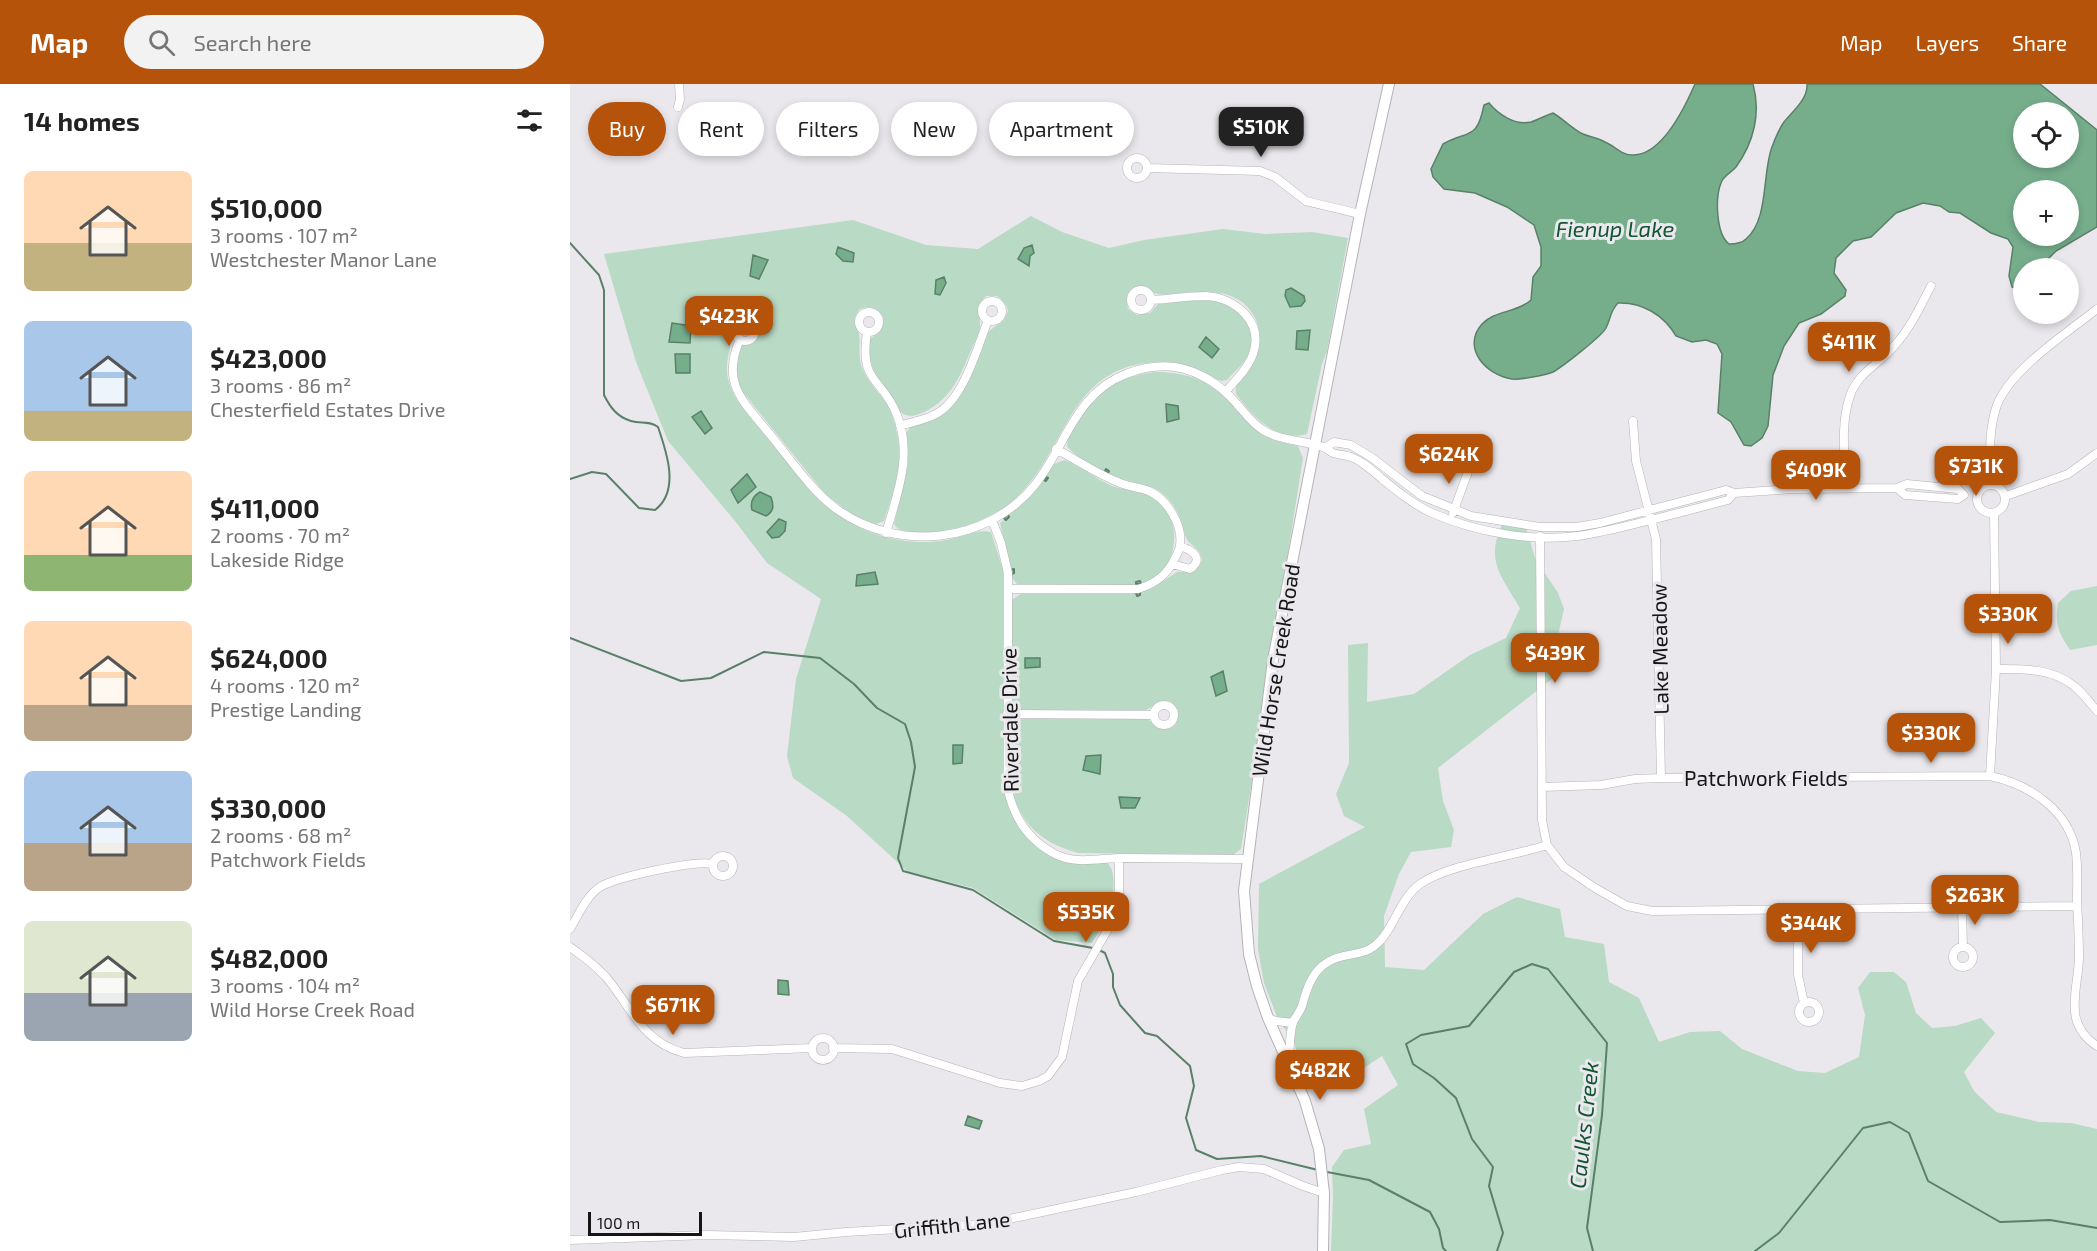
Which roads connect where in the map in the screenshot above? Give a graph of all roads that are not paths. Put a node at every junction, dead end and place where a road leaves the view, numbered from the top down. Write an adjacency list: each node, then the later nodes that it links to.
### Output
1 (679, 84): 3 (street)
2 (1389, 84): 5 (main road, Wild Horse Creek Road)
3 (679, 102)
4 (1147, 168): 5 (street)
5 (1360, 214): 15 (main road, Wild Horse Creek Road)
6 (1931, 286): 20 (street)
7 (1151, 300): 12 (street)
8 (2097, 309): 19 (street)
9 (988, 320): 14 (street)
10 (867, 332): 14 (street)
11 (740, 339): 31 (street)
12 (1226, 391): 15 (street); 16 (street)
13 (1633, 421): 25 (street, Lake Meadow)
14 (900, 426): 31 (street)
15 (1320, 446): 24 (street); 28 (street); 45 (main road, Wild Horse Creek Road)
16 (1056, 450): 27 (street); 33 (street)
17 (2097, 453): 23 (street)
18 (1473, 458): 24 (street)
19 (1991, 484): 22 (street); 23 (street)
20 (1846, 488): 21 (street); 22 (street)
21 (1734, 493): 25 (street); 29 (street)
22 (1977, 496): 26 (street)
23 (2006, 496): 26 (street)
24 (1454, 509): 28 (street); 30 (street)
25 (1649, 510): 29 (street, Lake Meadow); 30 (street)
26 (1994, 513): 36 (street)
27 (992, 520): 31 (street); 35 (street, Riverdale Drive)
28 (1450, 520): 32 (street)
29 (1652, 520): 32 (street); 41 (street, Lake Meadow)
30 (1540, 527): 32 (street)
31 (886, 533)
32 (1540, 538): 42 (street)
33 (1180, 546): 34 (street); 34 (street)
34 (1172, 564): 35 (street)
35 (1008, 589): 38 (street, Riverdale Drive)
36 (1996, 669): 37 (street); 40 (street)
37 (2097, 711)
38 (1007, 714): 39 (street); 44 (street, Riverdale Drive)
39 (1154, 715)
40 (1990, 776): 41 (street, Patchwork Fields); 48 (street, Patchwork Fields)
41 (1661, 778): 42 (street, Patchwork Fields)
42 (1542, 787): 43 (street)
43 (1547, 845): 49 (street); 55 (street)
44 (1119, 858): 45 (street, Riverdale Drive); 58 (street)
45 (1247, 859): 54 (main road, Wild Horse Creek Road)
46 (713, 864): 50 (street)
47 (1962, 906): 48 (street); 49 (street); 52 (street)
48 (2078, 906): 56 (street, Patchwork Fields)
49 (1798, 908): 53 (street)
50 (570, 929)
51 (570, 947): 57 (street)
52 (1963, 947)
53 (1804, 1003)
54 (1268, 1018): 55 (street); 59 (main road, Wild Horse Creek Road)
55 (1293, 1023): 59 (street)
56 (2097, 1046)
57 (812, 1048): 58 (street); 58 (street)
58 (833, 1048)
59 (1289, 1064): 60 (main road, Wild Horse Creek Road)
60 (1324, 1188): 61 (street, Griffith Lane); 62 (main road, Wild Horse Creek Road)
61 (570, 1240)
62 (1323, 1251)

